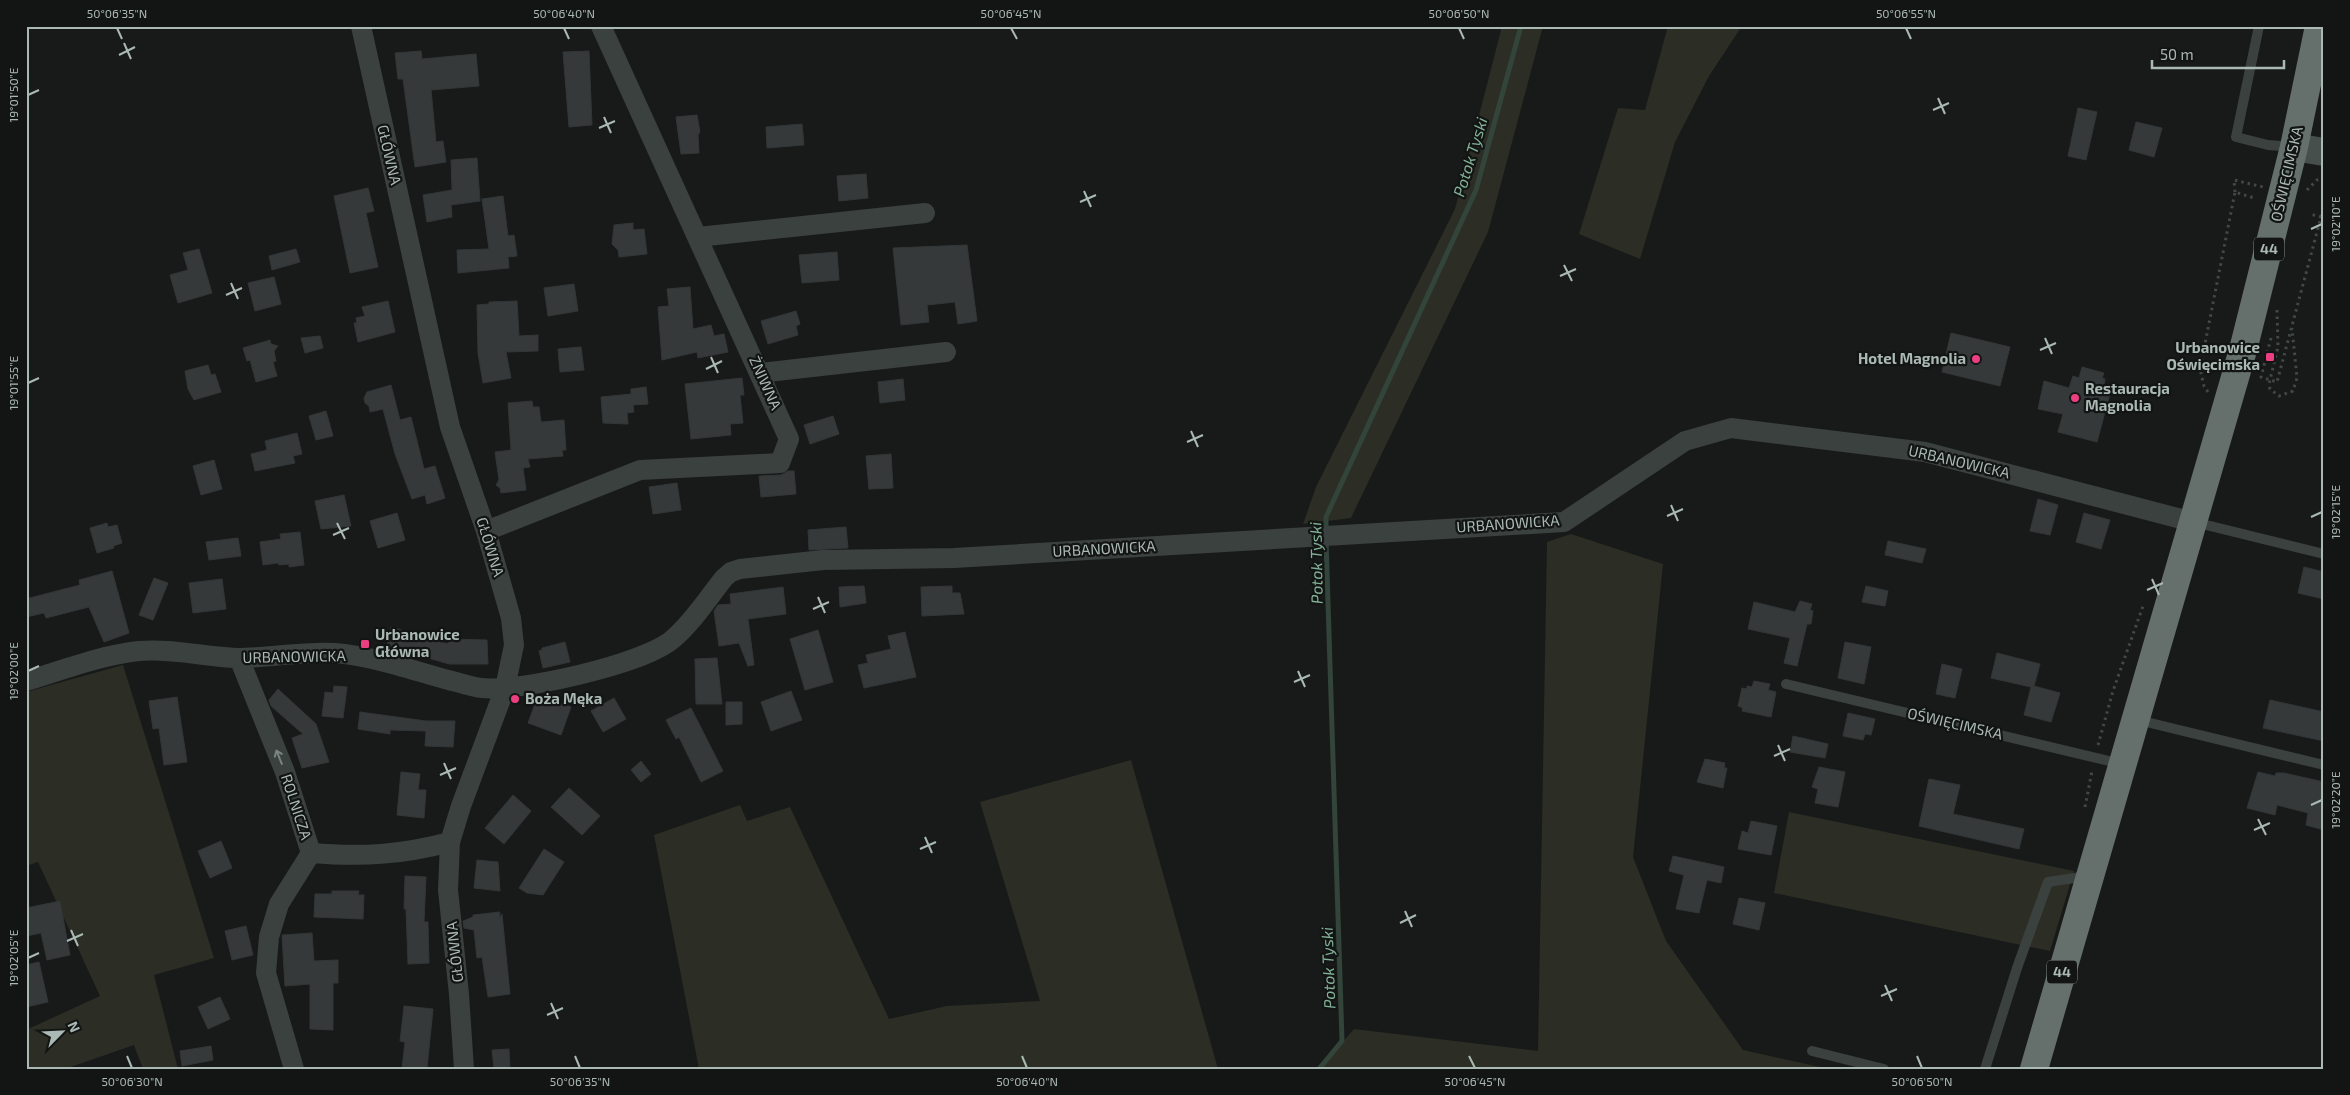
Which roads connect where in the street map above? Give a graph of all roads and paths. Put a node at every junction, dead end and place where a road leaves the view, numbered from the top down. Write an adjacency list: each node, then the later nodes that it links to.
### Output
1 (361, 26): 23 (street, GŁÓWNA)
2 (601, 26): 14 (street, ŻNIWNA)
3 (2259, 26): 5 (lane)
4 (2319, 26): 5 (highway, OŚWIĘCIMSKA / 44)
5 (2294, 147): 6 (street); 22 (highway, OŚWIĘCIMSKA / 44)
6 (2324, 152)
7 (2266, 188): 8 (path)
8 (2235, 192): 9 (path); 21 (path)
9 (2254, 198)
10 (2324, 209): 13 (path)
11 (925, 213): 14 (street)
12 (2310, 214): 13 (path)
13 (2321, 218): 16 (path)
14 (698, 237): 19 (street, ŻNIWNA)
15 (2277, 300): 20 (path)
16 (2292, 328): 20 (path); 20 (path)
17 (2270, 334): 20 (path)
18 (946, 352): 19 (street)
19 (760, 373): 23 (street, ŻNIWNA)
20 (2270, 379)
21 (2210, 395)
22 (2193, 522): 24 (lane); 28 (street, URBANOWICKA); 29 (highway, OŚWIĘCIMSKA / 44)
23 (486, 531): 28 (street, GŁÓWNA)
24 (2324, 554)
25 (239, 658): 26 (street, URBANOWICKA); 28 (street, URBANOWICKA); 33 (street, ROLNICZA, one-way to 25)
26 (26, 681)
27 (1786, 684): 30 (lane, OŚWIĘCIMSKA)
28 (505, 688): 32 (street, GŁÓWNA)
29 (2135, 719): 30 (highway, OŚWIĘCIMSKA / 44); 31 (lane)
30 (2123, 764): 34 (highway, OŚWIĘCIMSKA / 44)
31 (2324, 764)
32 (450, 842): 33 (street); 37 (street, GŁÓWNA)
33 (311, 853): 36 (street, ROLNICZA)
34 (2090, 875): 39 (lane); 40 (highway, OŚWIĘCIMSKA / 44)
35 (1812, 1051): 38 (lane)
36 (294, 1069)
37 (464, 1069)
38 (1884, 1069)
39 (1985, 1069)
40 (2034, 1069)

